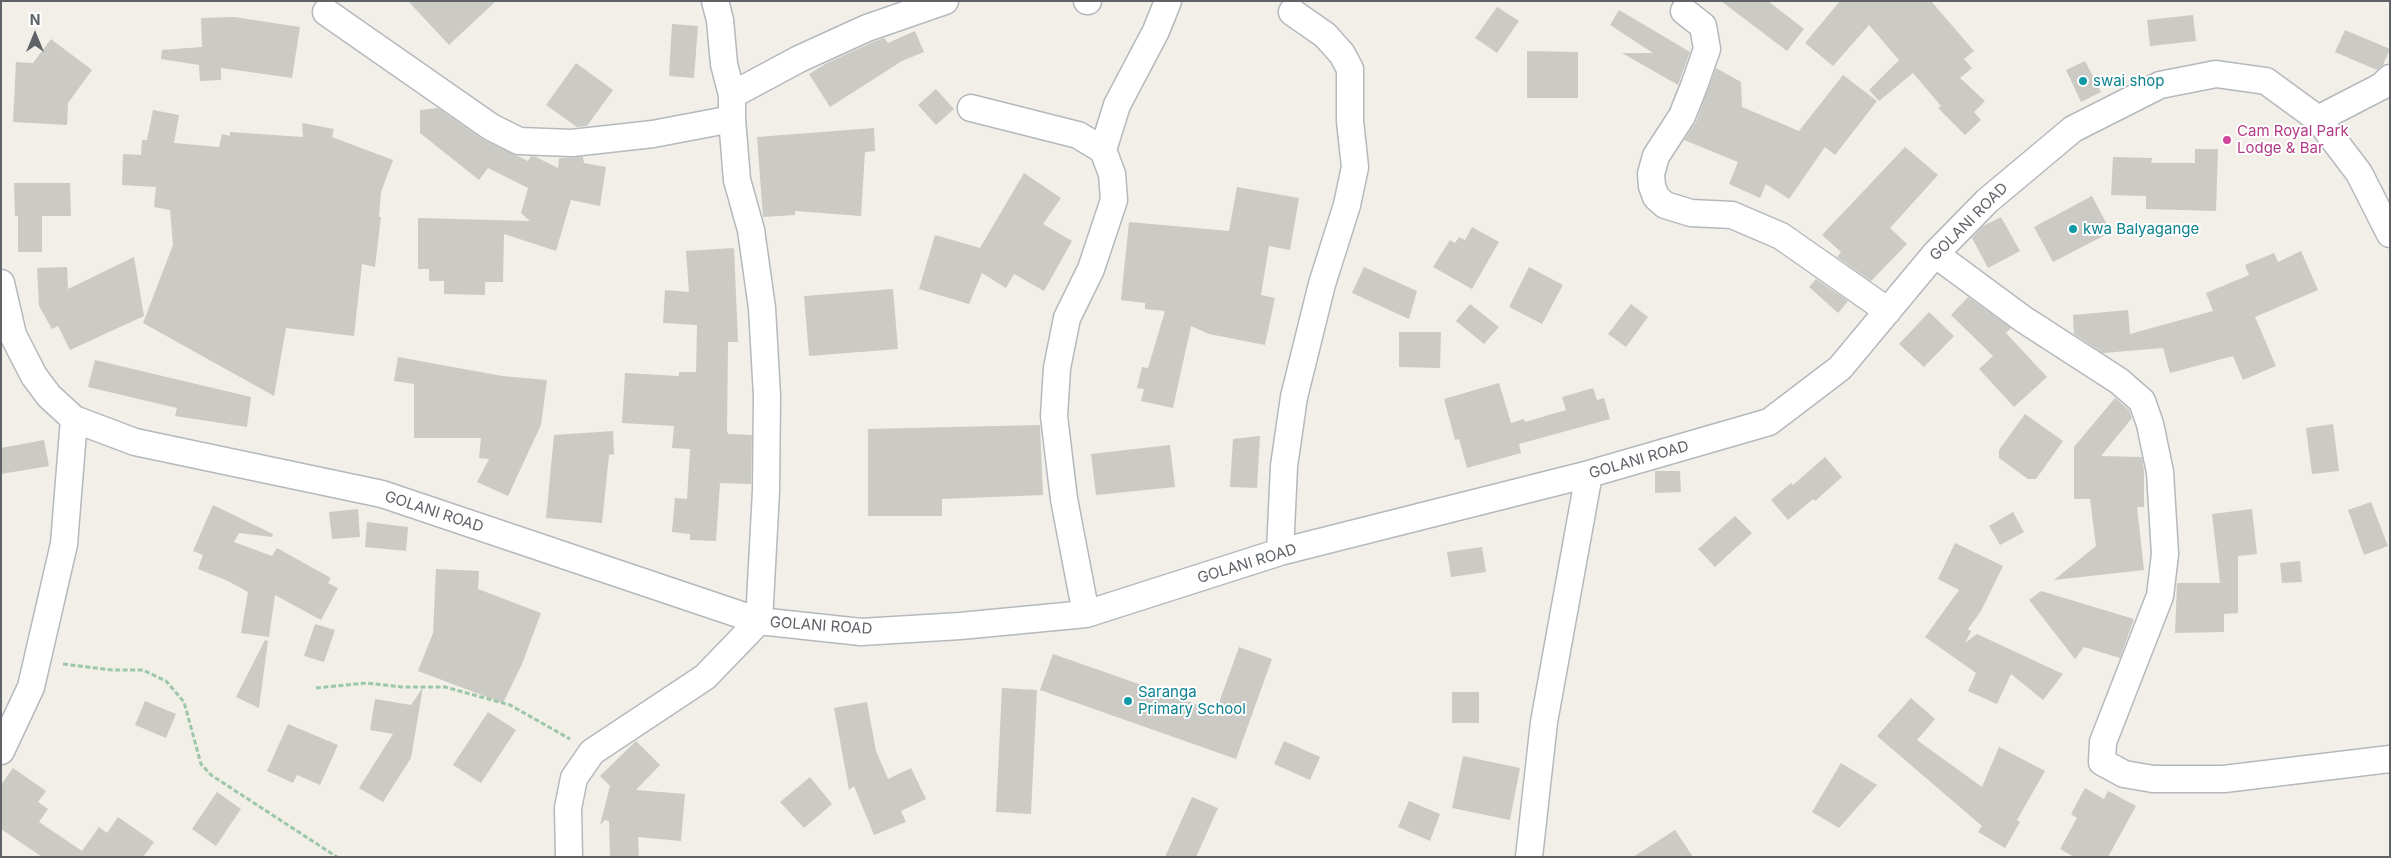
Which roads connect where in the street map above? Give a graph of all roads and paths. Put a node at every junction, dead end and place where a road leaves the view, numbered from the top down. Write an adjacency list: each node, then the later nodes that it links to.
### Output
1 (715, 1): 8 (street)
2 (944, 1): 8 (street)
3 (1168, 1): 11 (street)
4 (1684, 11): 15 (street)
5 (326, 12): 8 (street)
6 (1292, 12): 18 (street)
7 (2390, 78): 10 (street)
8 (732, 107): 20 (street)
9 (971, 108): 11 (street)
10 (2318, 119): 12 (street, GOLANI ROAD); 13 (street, GOLANI ROAD)
11 (1103, 150): 19 (street)
12 (2387, 223)
13 (1935, 254): 15 (street, GOLANI ROAD); 25 (street)
14 (1, 283): 16 (street, GOLANI ROAD)
15 (1888, 311): 17 (street, GOLANI ROAD)
16 (74, 419): 20 (street, GOLANI ROAD); 21 (street)
17 (1589, 474): 18 (street, GOLANI ROAD); 28 (street)
18 (1280, 552): 19 (street, GOLANI ROAD)
19 (1086, 614): 20 (street, GOLANI ROAD)
20 (759, 622): 24 (street)
21 (38, 660): 23 (street); 26 (path)
22 (316, 688): 24 (path)
23 (1, 751)
24 (592, 752): 27 (street)
25 (2390, 759)
26 (337, 857)
27 (569, 857)
28 (1529, 857)

